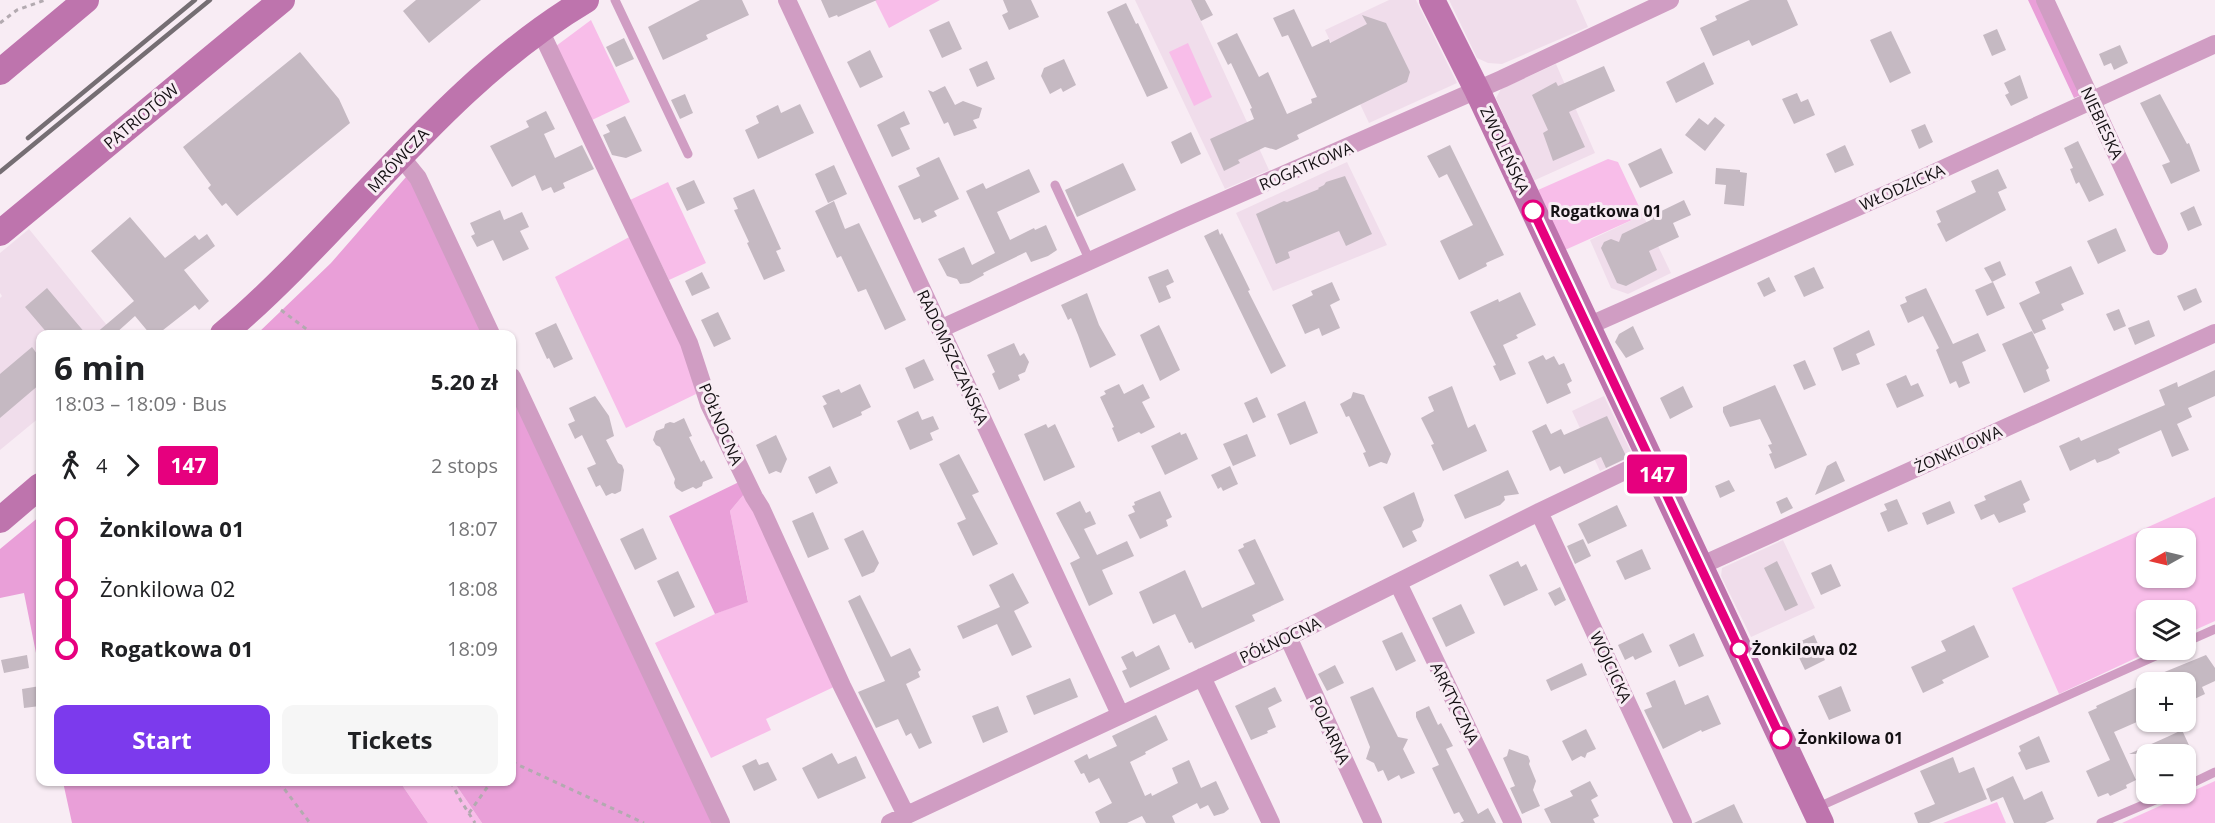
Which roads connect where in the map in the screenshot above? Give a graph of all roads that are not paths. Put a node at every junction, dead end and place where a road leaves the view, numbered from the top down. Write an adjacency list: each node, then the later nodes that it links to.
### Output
1 (86, 0): 11 (street)
2 (282, 0): 17 (street, PATRIOTÓW)
3 (586, 0): 9 (street, MRÓWCZA)
4 (615, 0): 14 (lane)
5 (787, 0): 21 (street, RADOMSZCZAŃSKA)
6 (1432, 0): 12 (street, ZWOLEŃSKA)
7 (1670, 0): 12 (street, ROGATKOWA)
8 (2045, 0): 13 (street, NIEBIESKA)
9 (540, 30): 15 (street, MRÓWCZA); 42 (street, PÓŁNOCNA)
10 (2215, 44): 13 (street, WŁODZICKA)
11 (0, 72)
12 (1477, 90): 19 (street, ROGATKOWA); 20 (street, ZWOLEŃSKA)
13 (2091, 100): 18 (street, NIEBIESKA); 20 (street, WŁODZICKA)
14 (688, 154)
15 (401, 157): 22 (street, MRÓWCZA); 23 (street)
16 (1055, 185): 19 (lane)
17 (0, 233)
18 (2159, 246)
19 (1090, 261): 21 (street, ROGATKOWA)
20 (1588, 326): 26 (street, ZWOLEŃSKA)
21 (940, 329): 37 (street, RADOMSZCZAŃSKA)
22 (228, 330)
23 (489, 330)
24 (2215, 333): 30 (street, ŻONKILOWA)
25 (516, 386): 43 (street)
26 (1650, 459): 28 (street, PÓŁNOCNA); 30 (street, ZWOLEŃSKA)
27 (36, 489): 29 (street)
28 (1539, 512): 31 (street, PÓŁNOCNA); 47 (street, WÓJCICKA)
29 (0, 520)
30 (1700, 566): 41 (street, ZWOLEŃSKA)
31 (1398, 583): 33 (street, PÓŁNOCNA); 46 (street, ARKTYCZNA)
32 (2215, 629): 34 (lane)
33 (1288, 637): 36 (street, PÓŁNOCNA); 45 (street, POLARNA)
34 (2196, 638)
35 (2148, 660): 41 (lane)
36 (1202, 676): 37 (street, PÓŁNOCNA); 44 (street)
37 (1120, 714): 42 (street, PÓŁNOCNA)
38 (2215, 772): 39 (lane)
39 (2196, 781)
40 (2146, 804): 48 (lane)
41 (1817, 816)
42 (898, 819)
43 (721, 823)
44 (1271, 823)
45 (1373, 823)
46 (1513, 823)
47 (1683, 823)
48 (2101, 823)

